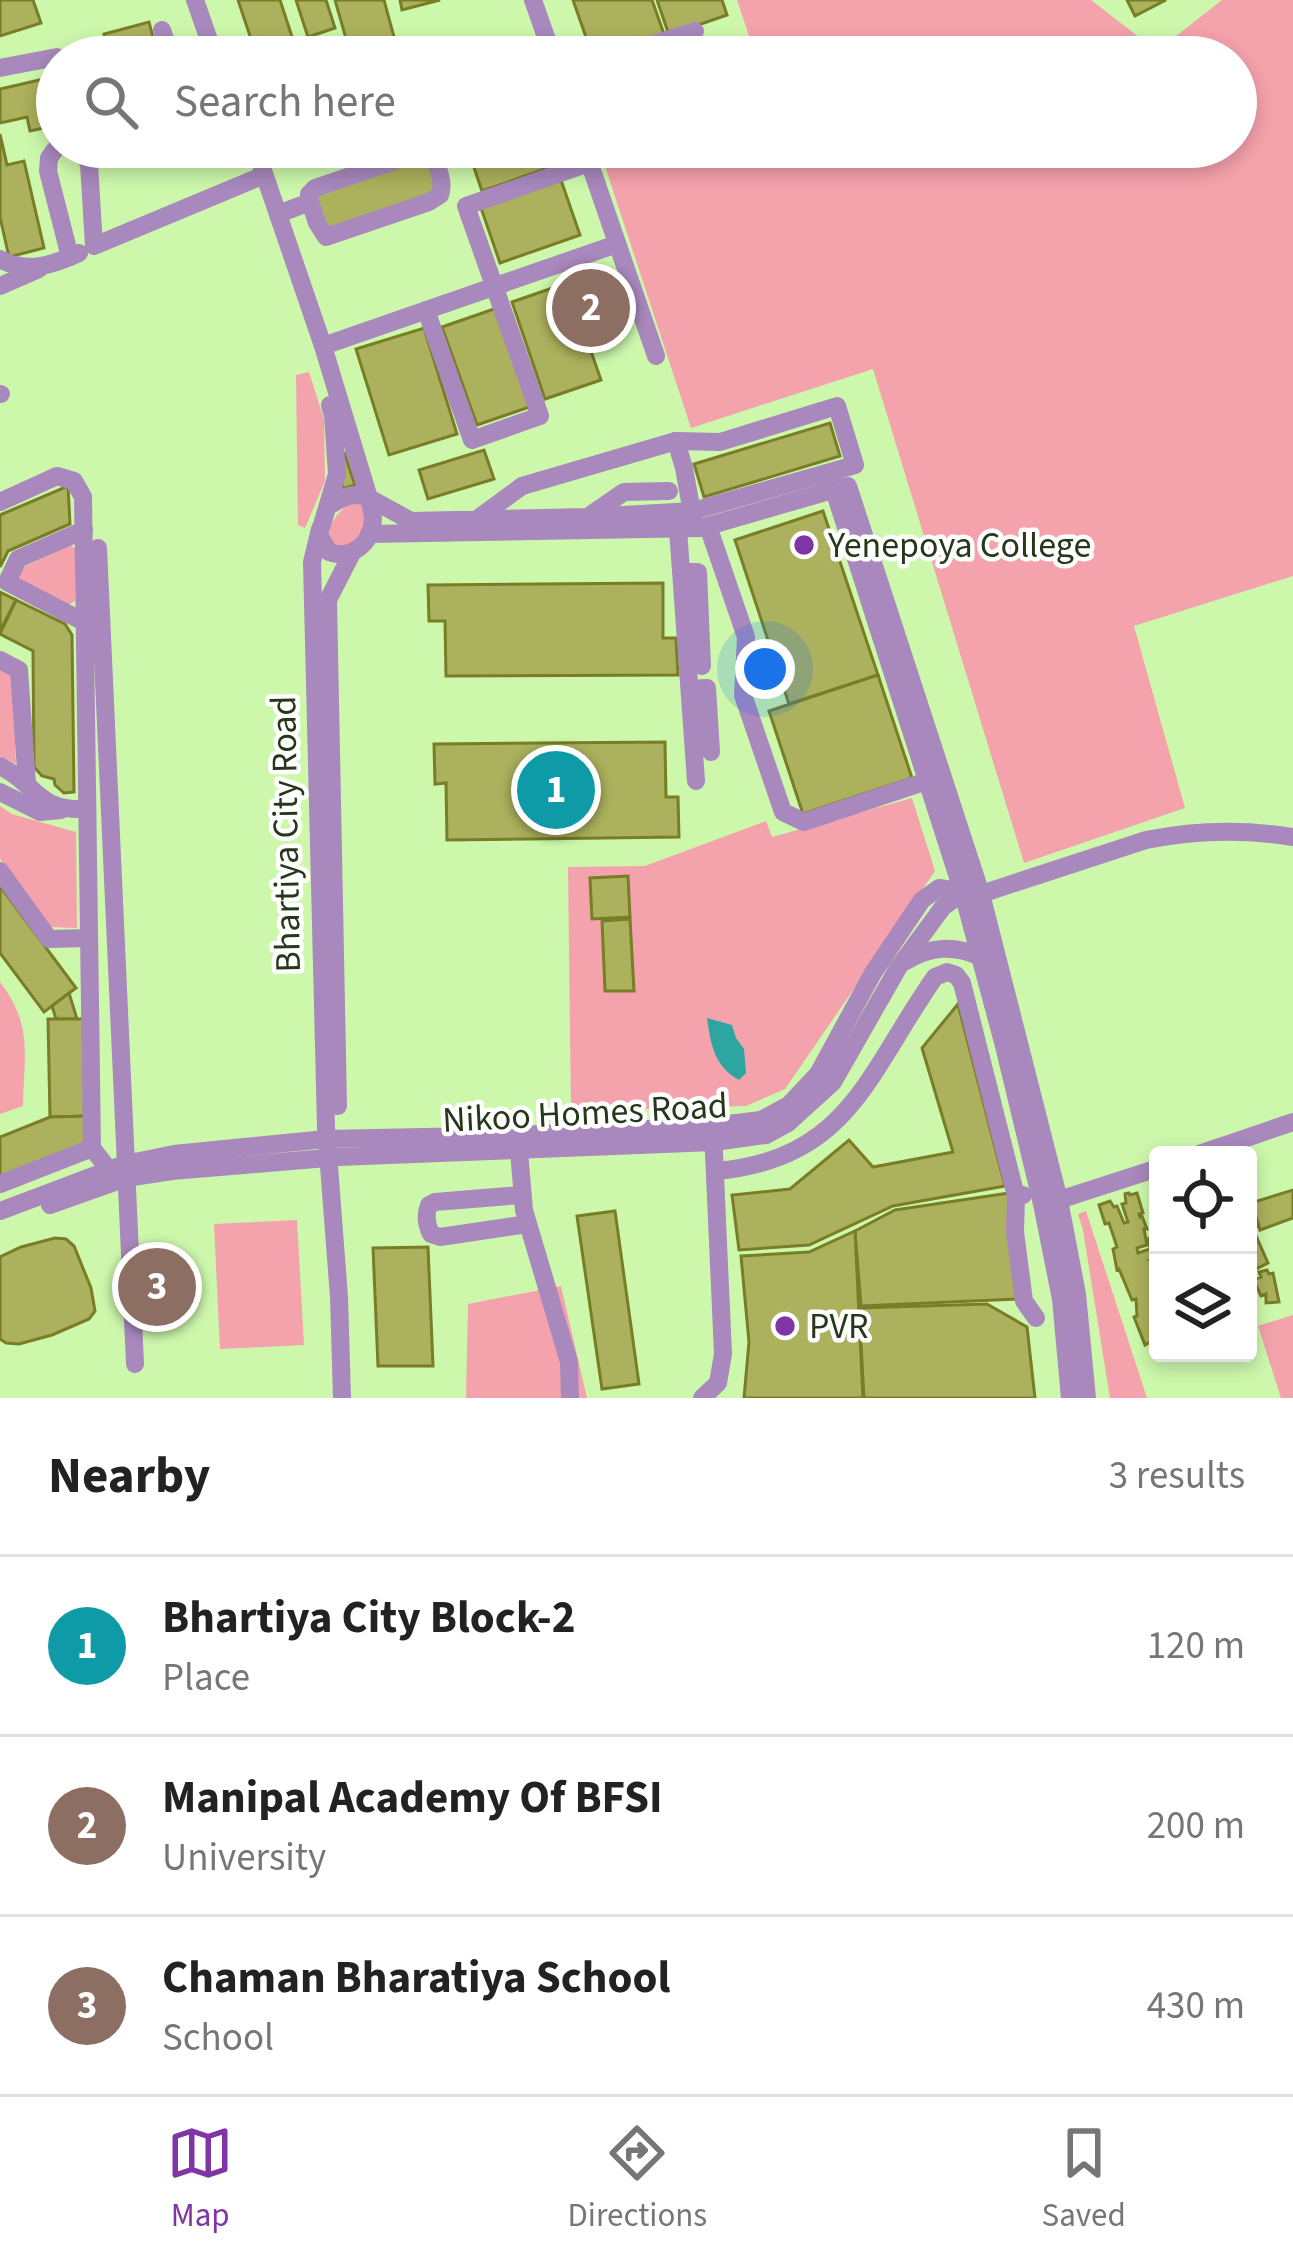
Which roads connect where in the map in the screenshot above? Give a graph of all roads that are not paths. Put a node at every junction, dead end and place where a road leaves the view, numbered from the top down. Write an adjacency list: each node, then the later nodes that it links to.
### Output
1 (195, 0): 7 (street)
2 (206, 0): 8 (street)
3 (533, 0): 9 (street)
4 (162, 30): 6 (street)
5 (695, 31): 10 (street)
6 (164, 36)
7 (207, 36)
8 (218, 36)
9 (546, 36)
10 (679, 36)
11 (36, 61): 12 (street)
12 (0, 68)
13 (48, 168): 26 (street)
14 (89, 168): 25 (street)
15 (253, 168): 21 (street, Bhartiya City Road)
16 (262, 168): 23 (street)
17 (374, 168): 22 (street)
18 (436, 168): 22 (street)
19 (555, 168): 29 (street)
20 (591, 168): 24 (street)
21 (256, 178): 25 (street); 39 (street, Bhartiya City Road)
22 (310, 202): 23 (street)
23 (278, 214): 32 (street)
24 (617, 244): 29 (street); 33 (street)
25 (94, 246): 26 (street)
26 (70, 257): 28 (street)
27 (0, 260): 28 (street)
28 (43, 267): 30 (street)
29 (494, 285): 31 (street); 31 (street)
30 (0, 286)
31 (426, 310): 32 (street)
32 (323, 346): 37 (street)
33 (656, 356)
34 (676, 441): 35 (street); 41 (street); 42 (street)
35 (841, 481): 42 (street); 55 (street); 63 (street)
36 (669, 491): 40 (street)
37 (369, 498): 39 (street); 41 (street); 45 (street)
38 (0, 502): 44 (street)
39 (330, 505): 43 (street, Bhartiya City Road)
40 (588, 517): 41 (street); 42 (street)
41 (476, 520)
42 (693, 524): 45 (street); 48 (street); 55 (street)
43 (320, 529): 47 (street); 78 (street, Bhartiya City Road)
44 (83, 530): 49 (street); 49 (street)
45 (369, 534): 47 (street, Bhartiya City Road)
46 (98, 548): 65 (street)
47 (352, 554): 78 (street, Bhartiya City Road)
48 (682, 572): 51 (street); 52 (street)
49 (84, 622): 59 (street)
50 (0, 660): 57 (street)
51 (703, 667)
52 (692, 689): 53 (street); 56 (street)
53 (711, 752)
54 (0, 766): 57 (street)
55 (927, 781): 63 (street)
56 (696, 782)
57 (27, 784): 60 (street)
58 (0, 792): 60 (street)
59 (86, 808): 60 (street); 64 (street)
60 (61, 810)
61 (1293, 837): 63 (street)
62 (0, 871): 64 (street)
63 (972, 894): 66 (street); 67 (street, Nikoo Homes Road); 71 (street); 73 (street, Nikoo Homes Road)
64 (89, 948): 65 (street); 77 (street)
65 (116, 955): 80 (street)
66 (981, 957): 67 (street); 71 (street)
67 (901, 964): 68 (street, Nikoo Homes Road)
68 (827, 1087): 69 (street); 74 (street, Nikoo Homes Road)
69 (853, 1102): 70 (street); 79 (street)
70 (995, 1113): 71 (street); 86 (street)
71 (1026, 1115): 84 (street); 87 (street)
72 (1293, 1122): 76 (street)
73 (713, 1134): 74 (street, Nikoo Homes Road); 75 (street, Nikoo Homes Road); 81 (street)
74 (762, 1136): 79 (street)
75 (518, 1143): 78 (street, Nikoo Homes Road); 85 (street)
76 (1222, 1146)
77 (92, 1148): 80 (street); 83 (street)
78 (333, 1148): 80 (street, Nikoo Homes Road); 93 (street); 94 (street)
79 (770, 1161): 81 (street)
80 (120, 1171): 88 (street); 89 (street); 92 (street)
81 (715, 1171): 96 (street)
82 (1149, 1171): 87 (street)
83 (0, 1184)
84 (1039, 1191): 86 (street); 97 (street)
85 (521, 1195): 90 (street); 90 (street)
86 (1016, 1196): 91 (street)
87 (1059, 1200): 98 (street)
88 (0, 1211)
89 (0, 1224)
90 (528, 1224): 95 (street)
91 (1036, 1318)
92 (135, 1364)
93 (342, 1398)
94 (352, 1398)
95 (570, 1398)
96 (702, 1398)
97 (1070, 1398)
98 (1087, 1398)

